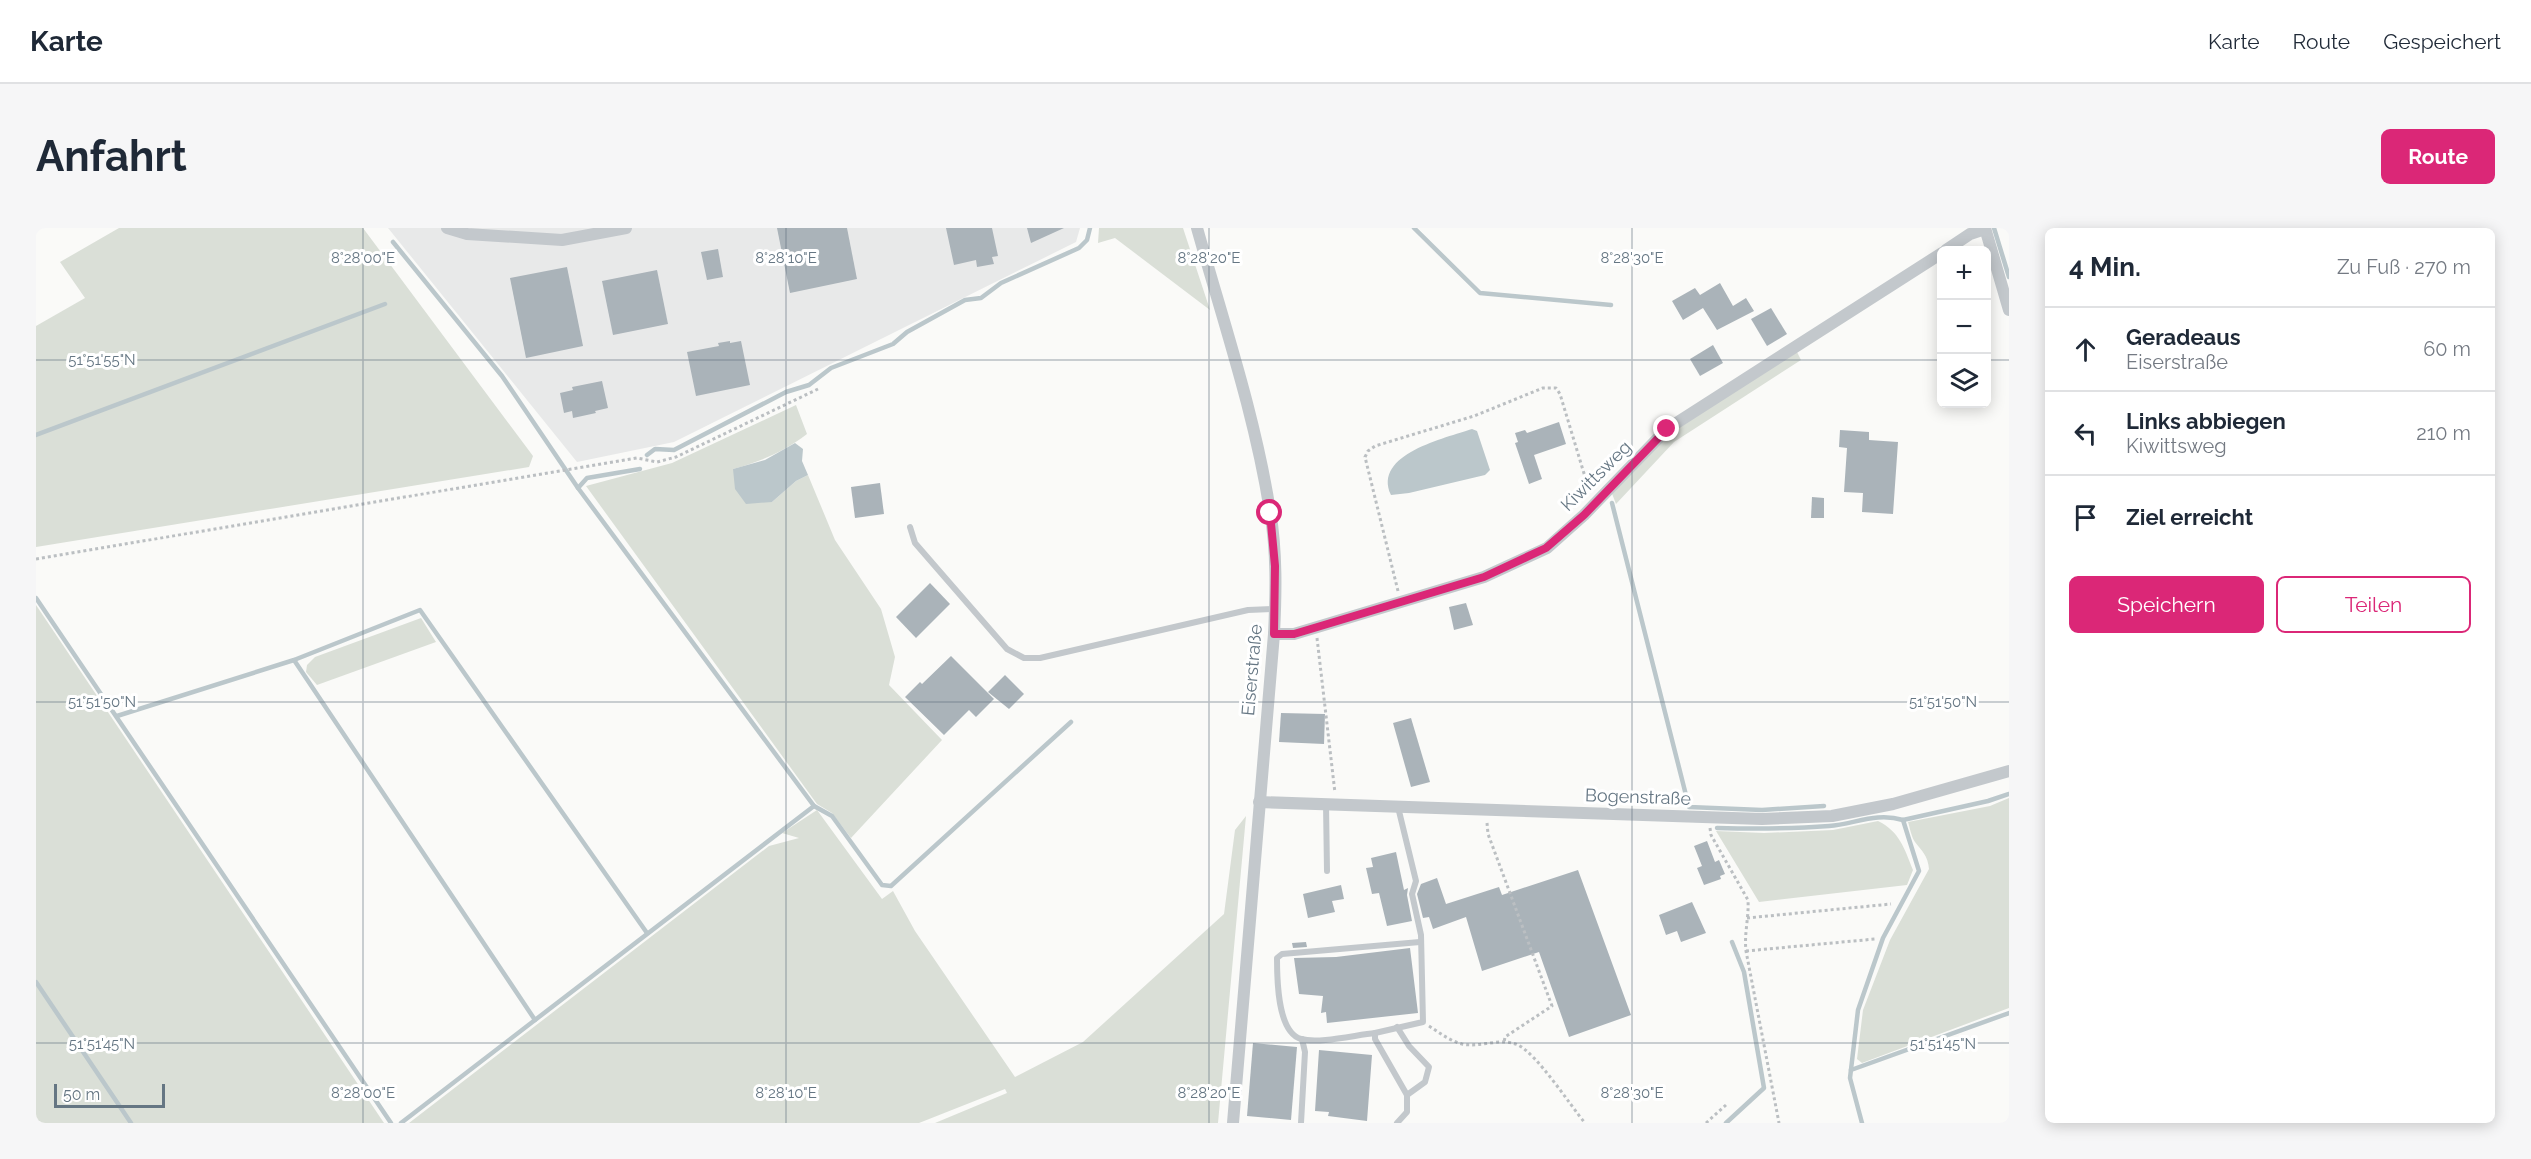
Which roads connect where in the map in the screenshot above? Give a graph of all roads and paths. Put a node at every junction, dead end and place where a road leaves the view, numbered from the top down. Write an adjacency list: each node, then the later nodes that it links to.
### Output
1 (447, 228): 2 (street)
2 (626, 228)
3 (1197, 228): 13 (street, Eiserstraße)
4 (1985, 229): 5 (street); 7 (street)
5 (1952, 246)
6 (1937, 256): 9 (street, Kiwittsweg)
7 (2009, 310)
8 (818, 389): 11 (path)
9 (1596, 502): 12 (street, Kiwittsweg); 12 (path)
10 (910, 527): 13 (lane)
11 (36, 559)
12 (1401, 602): 14 (street, Kiwittsweg)
13 (1275, 609): 15 (street, Eiserstraße)
14 (1316, 628): 15 (street, Kiwittsweg); 18 (path)
15 (1274, 634): 17 (street, Eiserstraße)
16 (2009, 771): 21 (street, Bogenstraße)
17 (1259, 802): 18 (street, Bogenstraße); 35 (street, Eiserstraße)
18 (1331, 804): 19 (street, Bogenstraße); 22 (lane)
19 (1398, 807): 20 (street, Bogenstraße); 26 (lane)
20 (1486, 810): 21 (street, Bogenstraße); 32 (path)
21 (1709, 817): 24 (path)
22 (1327, 871)
23 (1891, 904): 24 (path)
24 (1747, 918): 27 (path)
25 (1875, 939): 27 (path)
26 (1420, 942): 28 (lane); 31 (lane)
27 (1746, 951): 40 (path)
28 (1423, 1022): 29 (lane); 32 (path)
29 (1397, 1027): 30 (lane); 33 (lane)
30 (1375, 1033): 31 (lane); 33 (lane)
31 (1302, 1040): 36 (lane)
32 (1504, 1043): 38 (path)
33 (1407, 1095): 37 (lane)
34 (1726, 1105): 39 (path)
35 (1233, 1123)
36 (1301, 1123)
37 (1397, 1123)
38 (1585, 1123)
39 (1706, 1123)
40 (1779, 1123)

